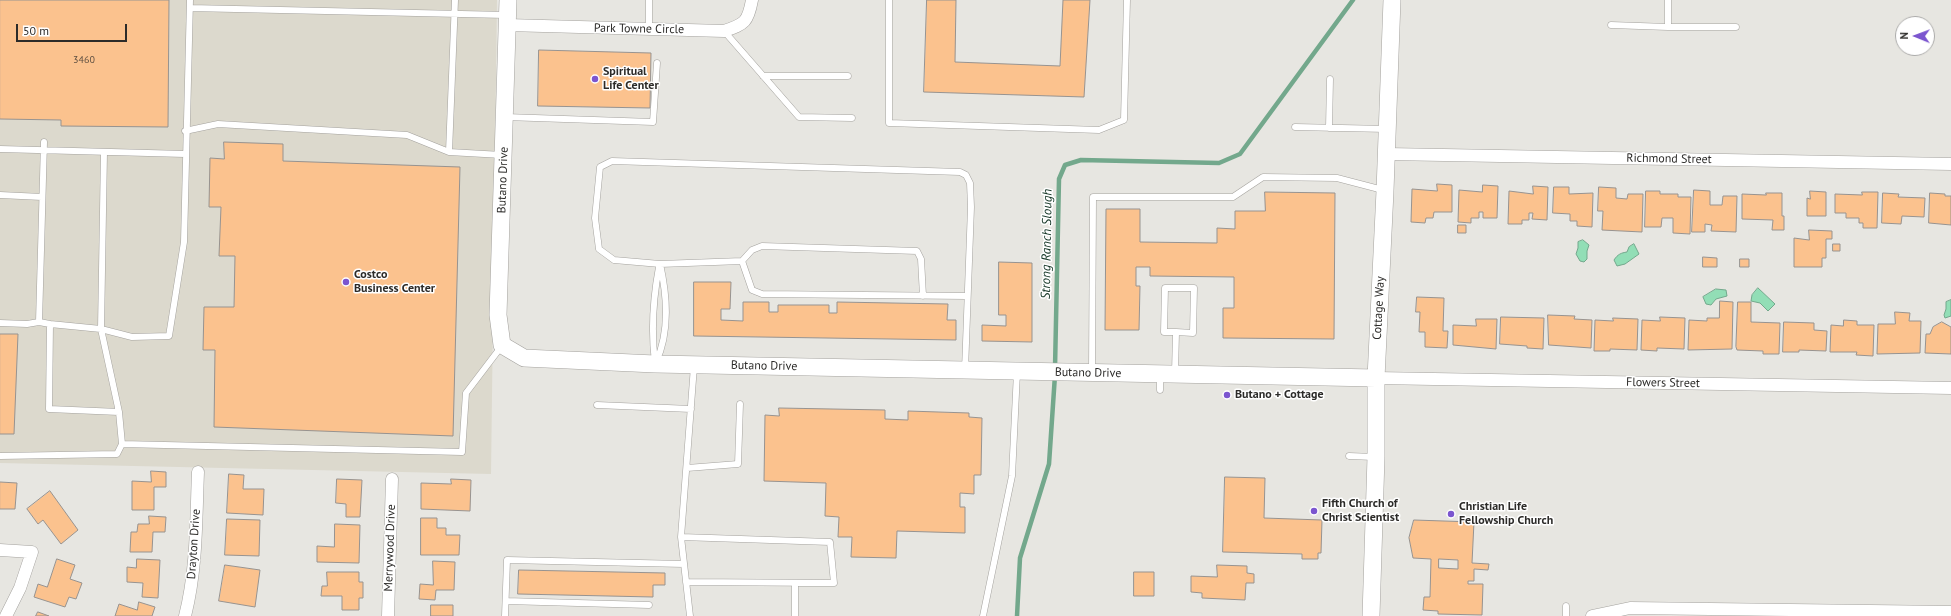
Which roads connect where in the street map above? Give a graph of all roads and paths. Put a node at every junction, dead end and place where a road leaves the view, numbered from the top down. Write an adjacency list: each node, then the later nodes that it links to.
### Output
1 (190, 0): 9 (lane)
2 (455, 0): 11 (lane)
3 (649, 0): 15 (lane)
4 (752, 0): 16 (street, Park Towne Circle)
5 (890, 0): 6 (lane)
6 (1127, 0)
7 (1392, 0): 25 (street, Cottage Way)
8 (1668, 0): 13 (lane)
9 (190, 8): 11 (lane); 26 (lane)
10 (507, 13): 11 (lane); 15 (street, Park Towne Circle); 21 (street, Butano Drive)
11 (455, 14): 31 (lane)
12 (1611, 25): 13 (lane)
13 (1668, 27): 14 (lane)
14 (1736, 27)
15 (649, 29): 16 (street, Park Towne Circle)
16 (724, 31): 18 (lane)
17 (658, 63): 21 (lane)
18 (763, 76): 19 (lane); 22 (lane)
19 (848, 76)
20 (1330, 79): 24 (lane)
21 (505, 117): 34 (street, Butano Drive)
22 (852, 118)
23 (1295, 127): 24 (lane)
24 (1329, 128): 25 (lane)
25 (1388, 129): 33 (street, Cottage Way)
26 (186, 130): 31 (lane); 32 (lane)
27 (44, 142): 29 (lane)
28 (0, 149): 29 (lane)
29 (44, 151): 30 (lane); 38 (lane)
30 (104, 152): 32 (lane); 48 (lane)
31 (450, 152): 34 (lane)
32 (185, 154): 48 (lane)
33 (1387, 154): 35 (street, Richmond Street); 36 (street, Cottage Way)
34 (504, 155): 50 (street, Butano Drive)
35 (1951, 164)
36 (1385, 191): 55 (lane); 56 (street, Cottage Way)
37 (0, 194): 38 (lane)
38 (42, 196): 45 (lane)
39 (742, 261): 40 (lane); 41 (lane); 41 (lane)
40 (660, 264): 42 (lane); 43 (lane); 44 (lane)
41 (923, 296): 42 (lane)
42 (967, 296): 53 (lane)
43 (654, 302): 44 (lane); 51 (lane)
44 (665, 303): 51 (lane)
45 (39, 322): 46 (lane); 47 (lane)
46 (0, 323)
47 (50, 324): 48 (lane); 62 (lane)
48 (101, 329): 62 (lane)
49 (1176, 332): 49 (lane); 57 (lane)
50 (502, 345): 51 (street, Butano Drive); 63 (lane)
51 (655, 364): 52 (street, Butano Drive)
52 (694, 365): 53 (street, Butano Drive); 61 (lane)
53 (965, 370): 54 (street, Butano Drive)
54 (1017, 371): 55 (street, Butano Drive); 85 (lane)
55 (1092, 373): 57 (street, Butano Drive)
56 (1376, 378): 57 (street, Butano Drive); 58 (street, Flowers Street); 66 (street, Cottage Way)
57 (1165, 379)
58 (1951, 388)
59 (740, 404): 67 (lane)
60 (597, 405): 61 (lane)
61 (691, 409): 67 (lane)
62 (119, 412): 63 (lane)
63 (122, 444): 64 (lane)
64 (0, 456)
65 (1349, 456): 66 (lane)
66 (1376, 457): 86 (street, Cottage Way)
67 (687, 468): 70 (lane)
68 (198, 472): 80 (street, Drayton Drive)
69 (392, 479): 81 (street, Merrywood Drive)
70 (681, 537): 72 (lane); 74 (lane)
71 (0, 550): 79 (street)
72 (684, 564): 73 (lane); 75 (lane)
73 (686, 582): 74 (lane); 83 (lane)
74 (795, 583): 84 (lane)
75 (506, 601): 76 (lane); 82 (lane)
76 (649, 605)
77 (1566, 606): 87 (lane)
78 (1951, 612): 88 (street)
79 (6, 616)
80 (185, 616)
81 (388, 616)
82 (505, 616)
83 (690, 616)
84 (795, 616)
85 (984, 616)
86 (1371, 616)
87 (1566, 616)
88 (1592, 616)

